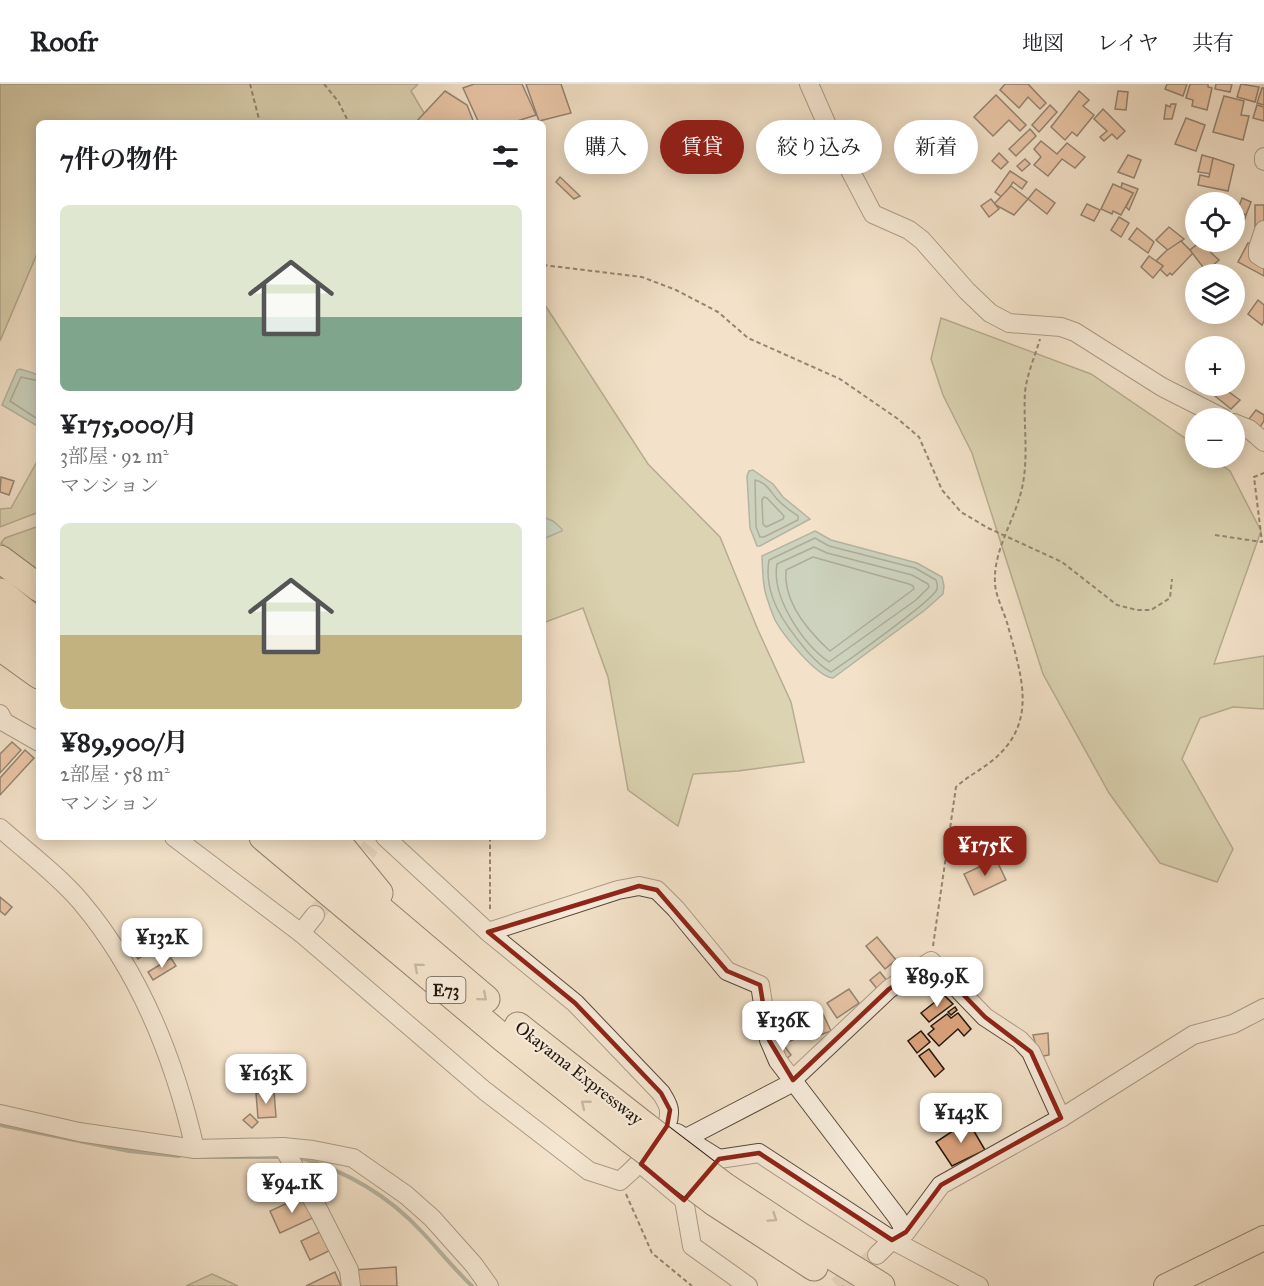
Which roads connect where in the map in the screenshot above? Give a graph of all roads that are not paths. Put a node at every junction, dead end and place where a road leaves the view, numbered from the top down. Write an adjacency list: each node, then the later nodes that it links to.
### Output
1 (809, 84): 6 (street)
2 (1264, 157): 3 (street)
3 (1264, 162)
4 (1264, 230): 5 (street)
5 (1264, 259)
6 (1202, 408)
7 (1245, 427): 8 (street)
8 (1264, 442)
9 (0, 559): 10 (highway)
10 (36, 586)
11 (0, 592): 13 (highway)
12 (0, 618): 15 (highway)
13 (36, 622)
14 (0, 647): 16 (highway)
15 (36, 648)
16 (36, 673)
17 (0, 714): 18 (street)
18 (36, 740)
19 (0, 828): 35 (street)
20 (178, 840): 27 (street)
21 (271, 840): 24 (highway)
22 (333, 840): 28 (highway)
23 (378, 840): 26 (street)
24 (290, 846): 28 (highway, Okayama Expressway / E73); 34 (highway, Okayama Expressway / E73, one-way to 24)
25 (315, 915): 27 (street)
26 (488, 932): 30 (street); 34 (street)
27 (301, 933): 34 (street)
28 (418, 942): 34 (highway, Okayama Expressway / E73, one-way to 34)
29 (1264, 1008): 32 (street)
30 (793, 1080): 32 (street); 33 (street); 40 (street)
31 (0, 1114): 35 (street)
32 (1061, 1118): 40 (street)
33 (686, 1138): 34 (street); 37 (street)
34 (646, 1139): 38 (highway, Okayama Expressway / E73, bridge); 39 (street)
35 (195, 1149): 36 (street)
36 (287, 1154): 43 (street); 44 (street)
37 (719, 1159): 39 (street); 40 (street)
38 (719, 1194): 46 (highway, Okayama Expressway / E73); 47 (highway, Okayama Expressway / E73, one-way to 47)
39 (684, 1200): 45 (street)
40 (899, 1236): 42 (street); 48 (street)
41 (1264, 1238): 49 (main road)
42 (877, 1255)
43 (351, 1286)
44 (489, 1286)
45 (748, 1286)
46 (846, 1286)
47 (881, 1286)
48 (979, 1286)
49 (1166, 1286)

